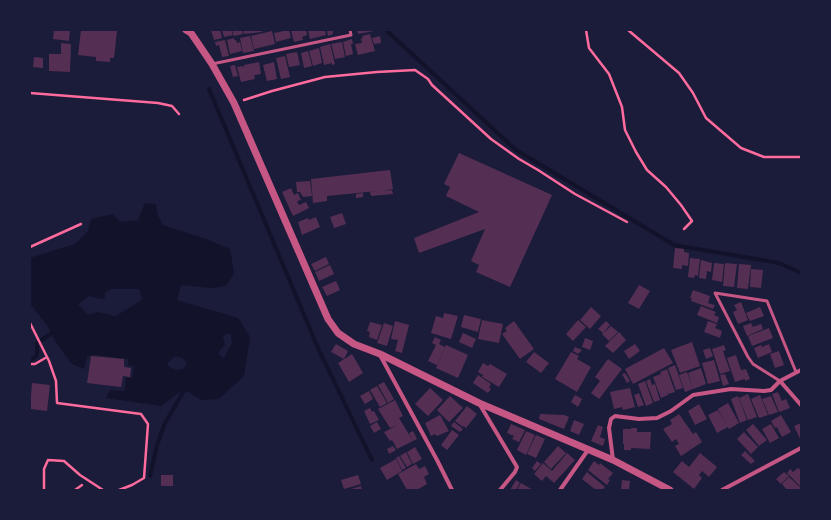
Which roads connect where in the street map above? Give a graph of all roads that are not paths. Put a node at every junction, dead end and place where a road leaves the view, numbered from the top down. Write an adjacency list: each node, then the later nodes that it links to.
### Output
1 (350, 30): 3 (lane)
2 (189, 31): 3 (street)
3 (212, 64): 4 (street)
4 (380, 354): 8 (street); 13 (street)
5 (801, 370): 6 (street)
6 (796, 372): 7 (street); 7 (lane)
7 (780, 381): 9 (street); 12 (street)
8 (479, 403): 11 (street); 14 (street)
9 (801, 405)
10 (801, 448): 17 (street)
11 (588, 450): 12 (street); 15 (street)
12 (613, 460): 16 (street)
13 (452, 490)
14 (500, 490)
15 (560, 490)
16 (670, 490)
17 (722, 490)

